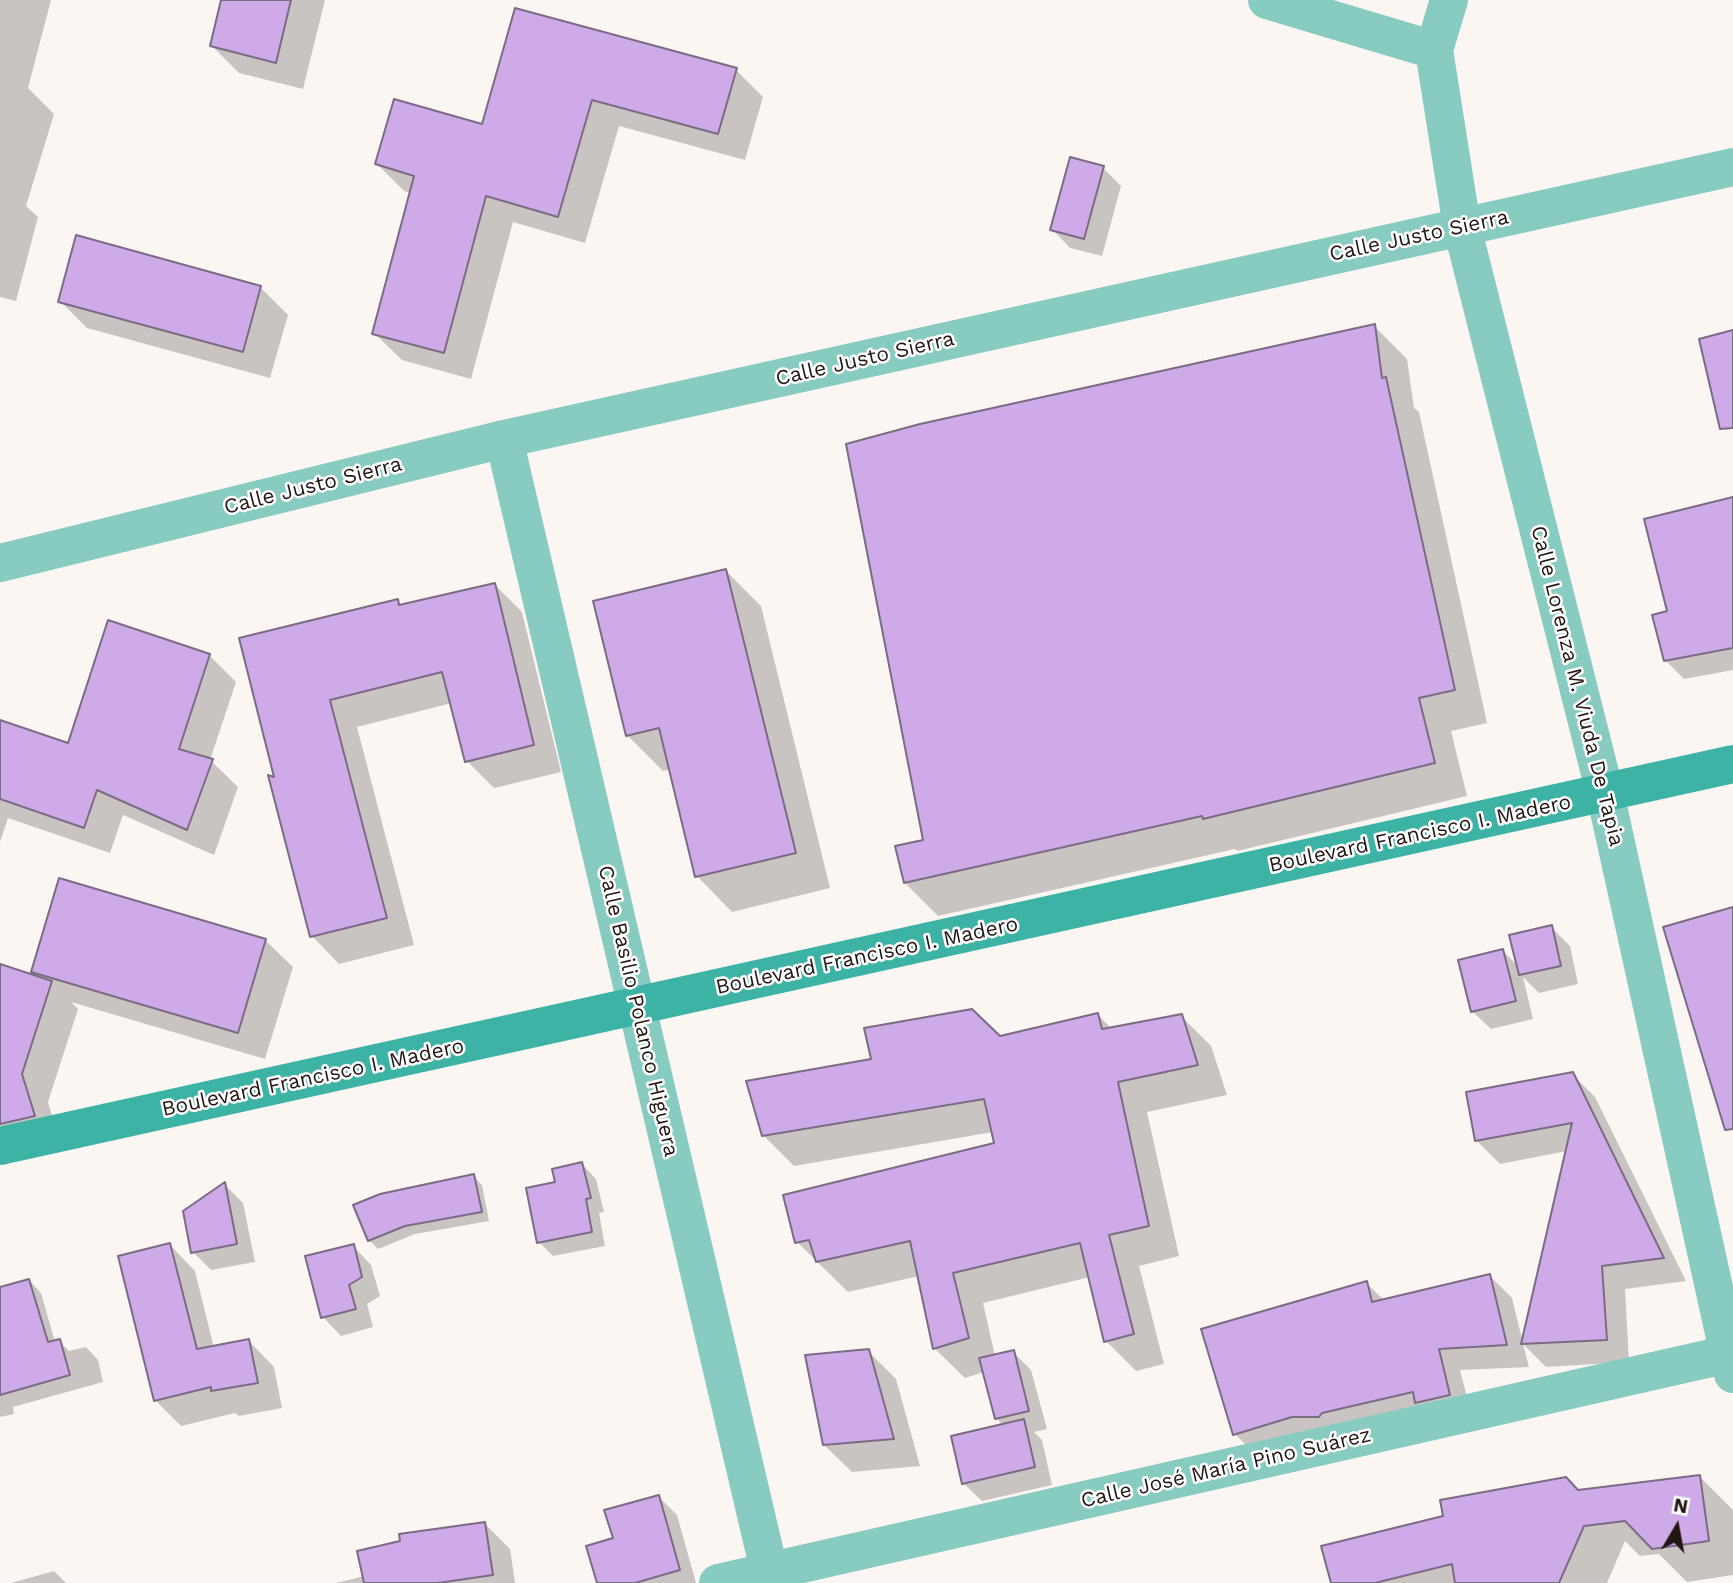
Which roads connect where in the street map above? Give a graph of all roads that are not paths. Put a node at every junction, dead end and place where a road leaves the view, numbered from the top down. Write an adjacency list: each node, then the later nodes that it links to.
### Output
1 (1267, 0): 3 (street)
2 (1449, 0): 3 (street, Calle Lorenza M. Viuda De Tapia)
3 (1434, 50): 5 (street, Calle Lorenza M. Viuda De Tapia)
4 (1733, 167): 5 (street, Calle Justo Sierra)
5 (1462, 227): 6 (street, Calle Justo Sierra); 9 (street, Calle Lorenza M. Viuda De Tapia)
6 (504, 439): 7 (street, Calle Justo Sierra); 10 (street, Calle Basilio Polanco Higuera)
7 (0, 563)
8 (1733, 764): 9 (street, Boulevard Francisco I. Madero)
9 (1605, 793): 10 (street, Boulevard Francisco I. Madero); 12 (street, Calle Lorenza M. Viuda De Tapia)
10 (637, 1007): 11 (street, Boulevard Francisco I. Madero); 13 (street, Calle Basilio Polanco Higuera)
11 (0, 1146)
12 (1732, 1360): 13 (street, Calle José María Pino Suárez)
13 (770, 1577): 14 (street, Calle José María Pino Suárez)
14 (718, 1583)

